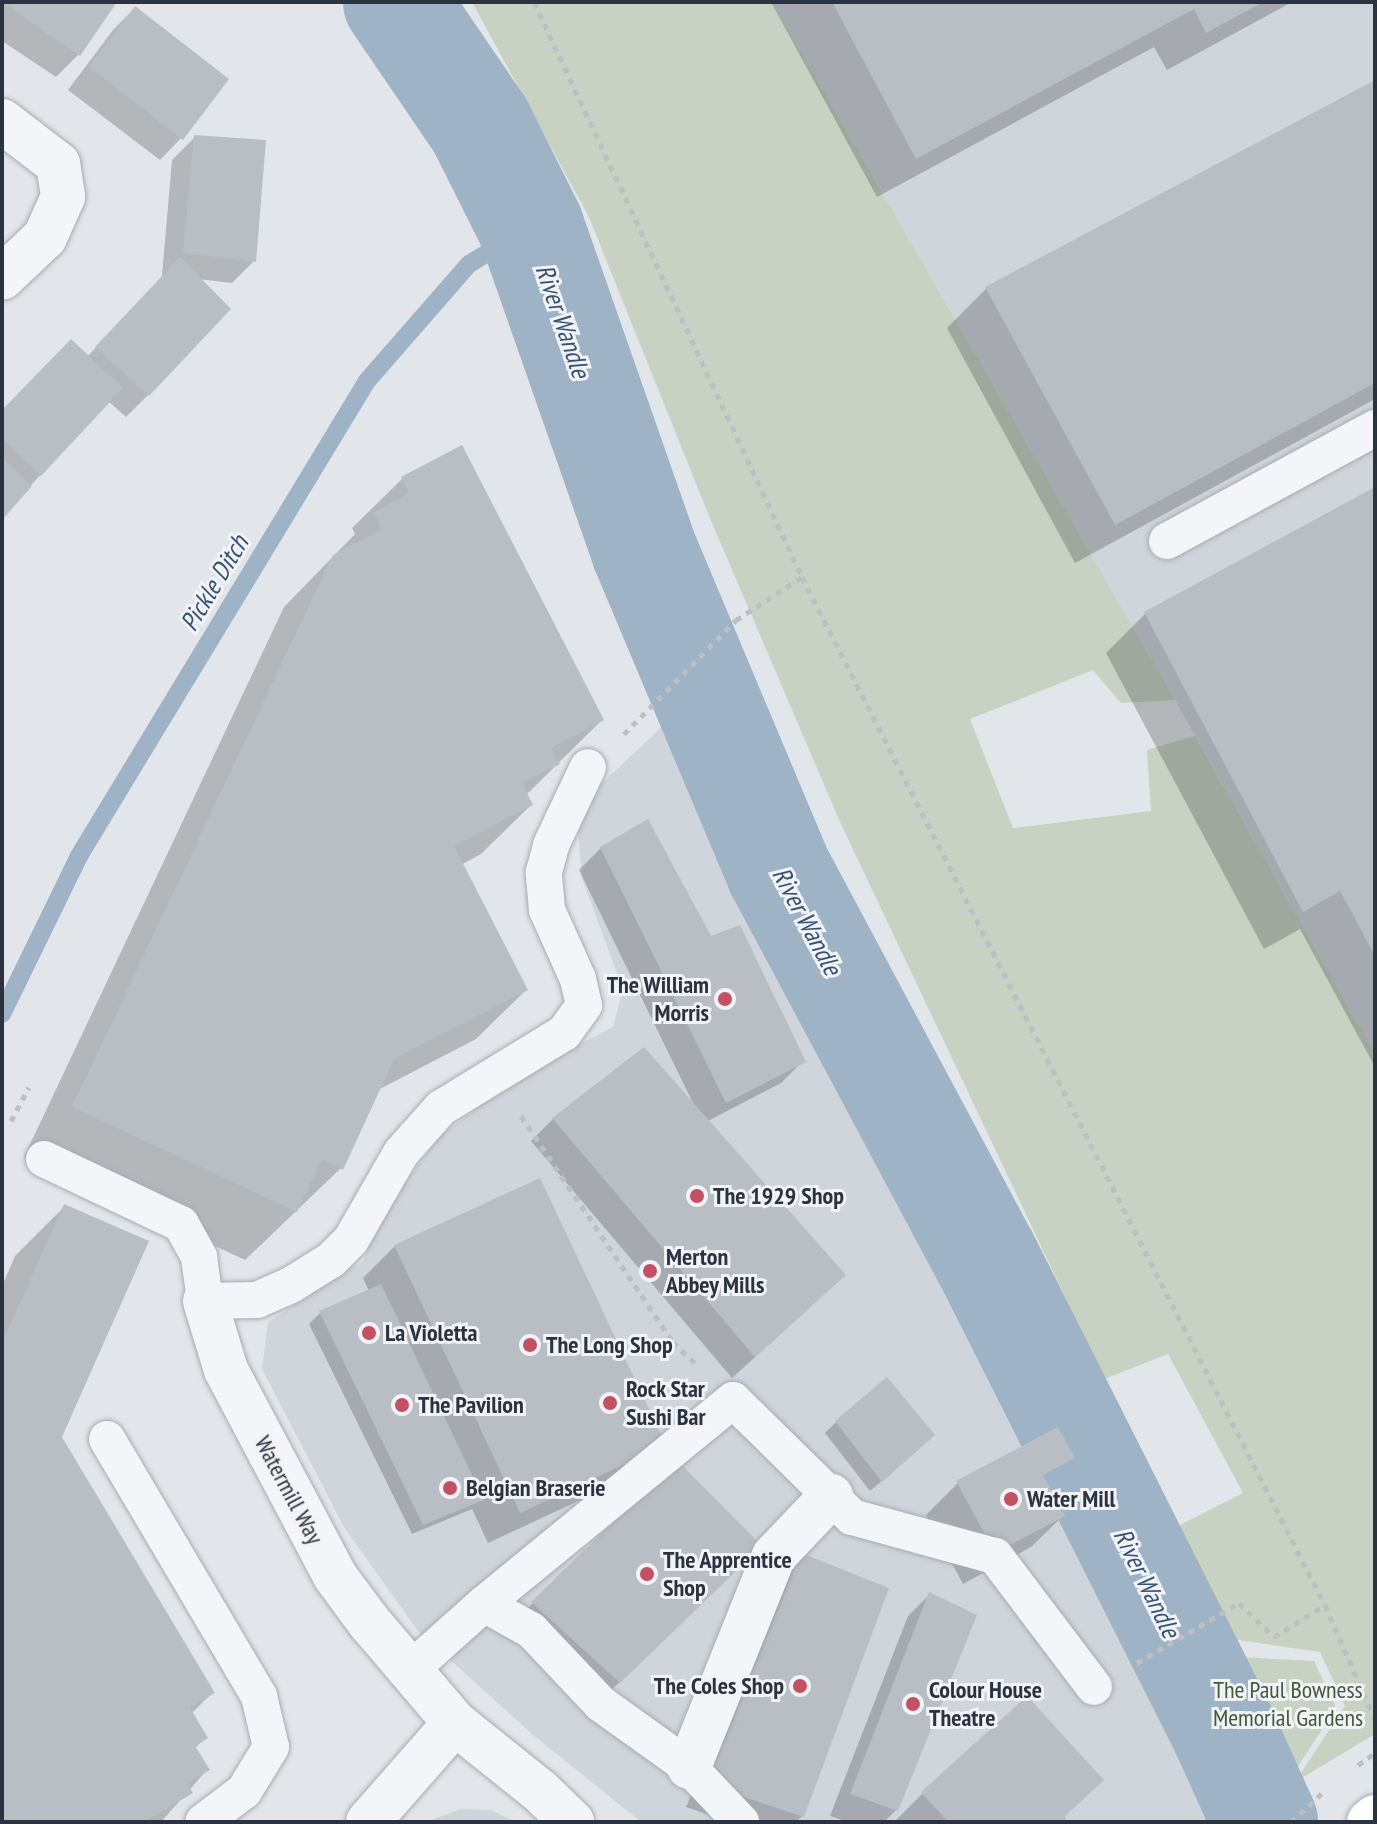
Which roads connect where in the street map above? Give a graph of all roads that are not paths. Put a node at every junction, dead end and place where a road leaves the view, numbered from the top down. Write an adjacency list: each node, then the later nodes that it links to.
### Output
1 (2, 121): 2 (street)
2 (2, 278)
3 (1375, 428): 4 (lane)
4 (1167, 541)
5 (588, 767): 7 (lane)
6 (44, 1159): 7 (lane, Watermill Way)
7 (205, 1301): 11 (street, Watermill Way)
8 (107, 1439): 16 (lane)
9 (831, 1496): 10 (lane); 12 (lane); 14 (street)
10 (484, 1604): 11 (lane); 14 (lane)
11 (409, 1671): 13 (street, Watermill Way)
12 (1094, 1687)
13 (455, 1723): 17 (street); 18 (street, Watermill Way)
14 (689, 1767): 19 (lane)
15 (1375, 1817): 20 (highway)
16 (203, 1822)
17 (368, 1822)
18 (572, 1822)
19 (741, 1822)
20 (1369, 1822)

